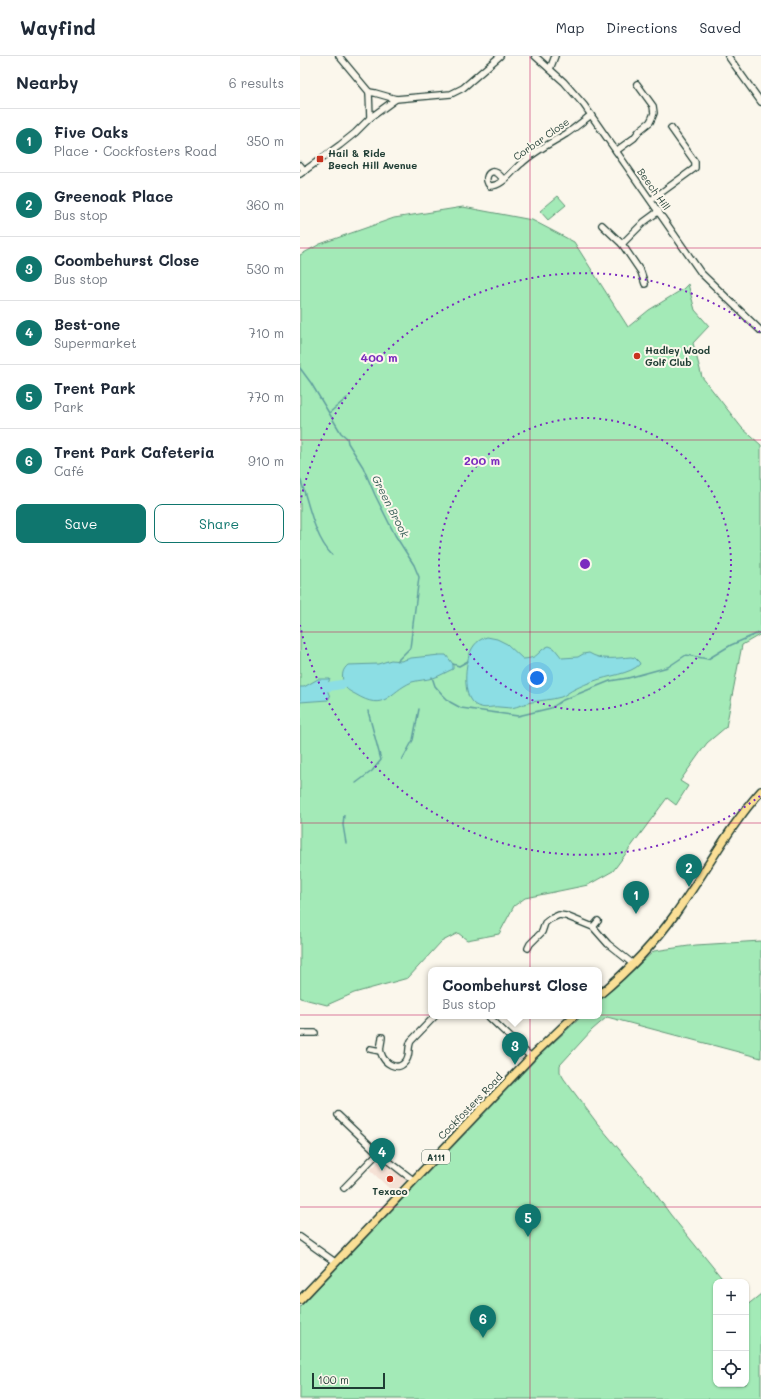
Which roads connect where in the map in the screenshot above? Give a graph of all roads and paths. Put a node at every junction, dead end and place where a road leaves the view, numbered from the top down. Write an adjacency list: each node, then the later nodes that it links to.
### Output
1 (339, 56): 8 (street)
2 (500, 56): 9 (street)
3 (536, 56): 6 (street, Beech Hill)
4 (555, 56): 6 (street)
5 (728, 56): 10 (street)
6 (550, 70): 11 (street, Beech Hill)
7 (637, 84): 14 (street)
8 (369, 92): 9 (street); 12 (street)
9 (396, 99): 12 (street)
10 (761, 102)
11 (591, 115): 14 (street, Beech Hill); 17 (street, Corbar Close)
12 (370, 118): 16 (street)
13 (671, 128): 18 (street)
14 (616, 151): 18 (street, Beech Hill)
15 (300, 165): 16 (street)
16 (302, 173)
17 (504, 180)
18 (651, 200): 19 (street, Beech Hill)
19 (659, 211): 21 (street); 23 (street, Beech Hill)
20 (602, 225): 21 (street)
21 (622, 244): 22 (street)
22 (645, 284)
23 (761, 331)
24 (761, 791): 28 (main road)
25 (598, 921): 26 (street)
26 (593, 927): 27 (street); 28 (street)
27 (528, 948)
28 (633, 964): 29 (main road)
29 (602, 992)
30 (432, 1019): 37 (street)
31 (491, 1019): 38 (street)
32 (571, 1019): 38 (main road, Cockfosters Road / A111)
33 (300, 1033): 34 (street)
34 (315, 1033)
35 (382, 1037): 37 (street)
36 (370, 1049): 37 (street)
37 (380, 1051)
38 (531, 1057): 41 (main road, Cockfosters Road / A111)
39 (338, 1115): 40 (street)
40 (378, 1153): 41 (street); 42 (street)
41 (413, 1180): 44 (main road, Cockfosters Road / A111)
42 (344, 1188)
43 (300, 1237): 44 (street)
44 (335, 1262): 45 (main road, Cockfosters Road / A111)
45 (300, 1300)

